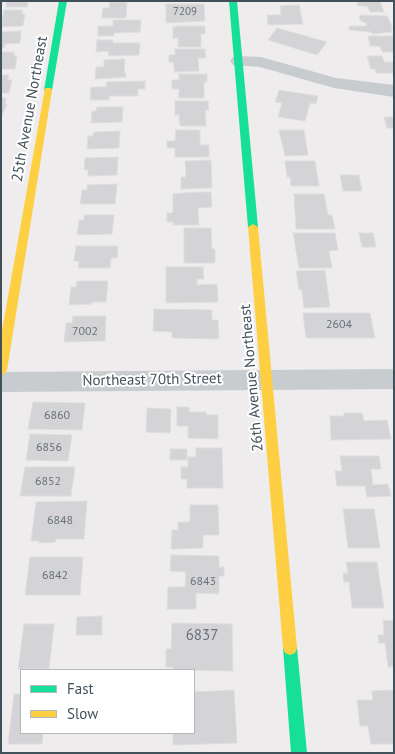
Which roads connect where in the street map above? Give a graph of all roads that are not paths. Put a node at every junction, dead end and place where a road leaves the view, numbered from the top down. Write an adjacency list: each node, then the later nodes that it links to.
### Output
1 (64, 1): 5 (street, 25th Avenue Northeast)
2 (233, 1): 3 (street, 26th Avenue Northeast)
3 (239, 61): 4 (street); 6 (street, 26th Avenue Northeast)
4 (394, 91)
5 (1, 370)
6 (267, 378): 7 (street, Northeast 70th Street); 8 (street, Northeast 70th Street); 9 (street, 26th Avenue Northeast)
7 (394, 379)
8 (1, 382)
9 (299, 753)

